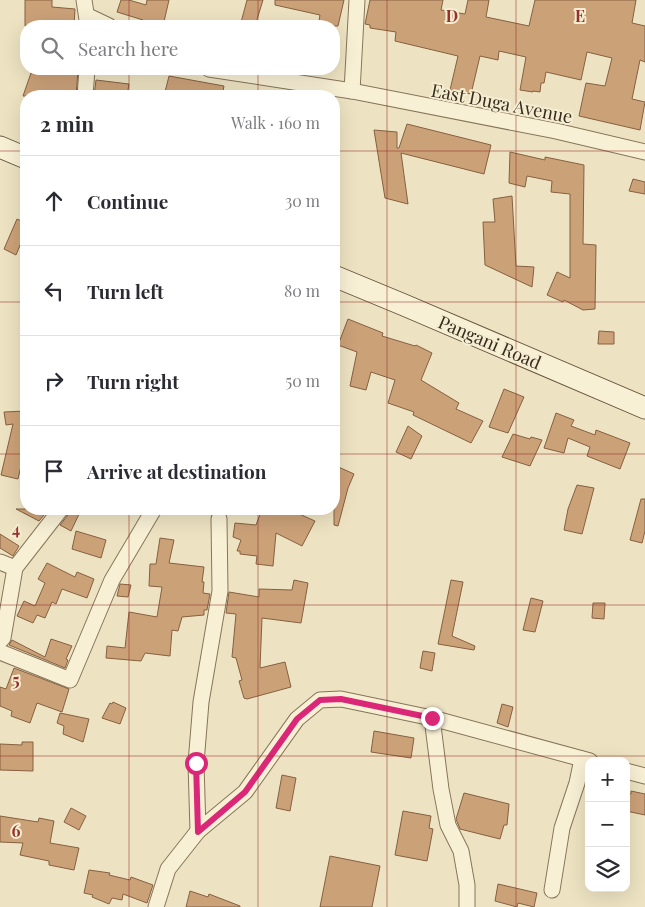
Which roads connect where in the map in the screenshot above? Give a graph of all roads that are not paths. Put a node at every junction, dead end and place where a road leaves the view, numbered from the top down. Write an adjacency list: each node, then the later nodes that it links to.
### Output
1 (84, 0): 3 (street)
2 (357, 0): 9 (street)
3 (88, 20)
4 (87, 75): 6 (street)
5 (246, 75): 7 (street, East Duga Avenue)
6 (86, 90)
7 (340, 90)
8 (340, 90): 9 (street, East Duga Avenue)
9 (352, 92): 11 (street, East Duga Avenue)
10 (0, 147): 12 (main road)
11 (645, 152)
12 (20, 155)
13 (340, 278): 14 (main road, Pangani Road)
14 (645, 408)
15 (56, 515): 19 (street)
16 (150, 515): 21 (street)
17 (220, 519): 27 (street)
18 (0, 562): 19 (street)
19 (15, 568): 20 (street)
20 (0, 641)
21 (0, 652)
22 (432, 718): 23 (street); 27 (street); 30 (street)
23 (585, 760)
24 (585, 763): 28 (street)
25 (630, 772): 26 (street)
26 (645, 776)
27 (198, 832): 29 (street)
28 (552, 890)
29 (156, 907)
30 (467, 907)

